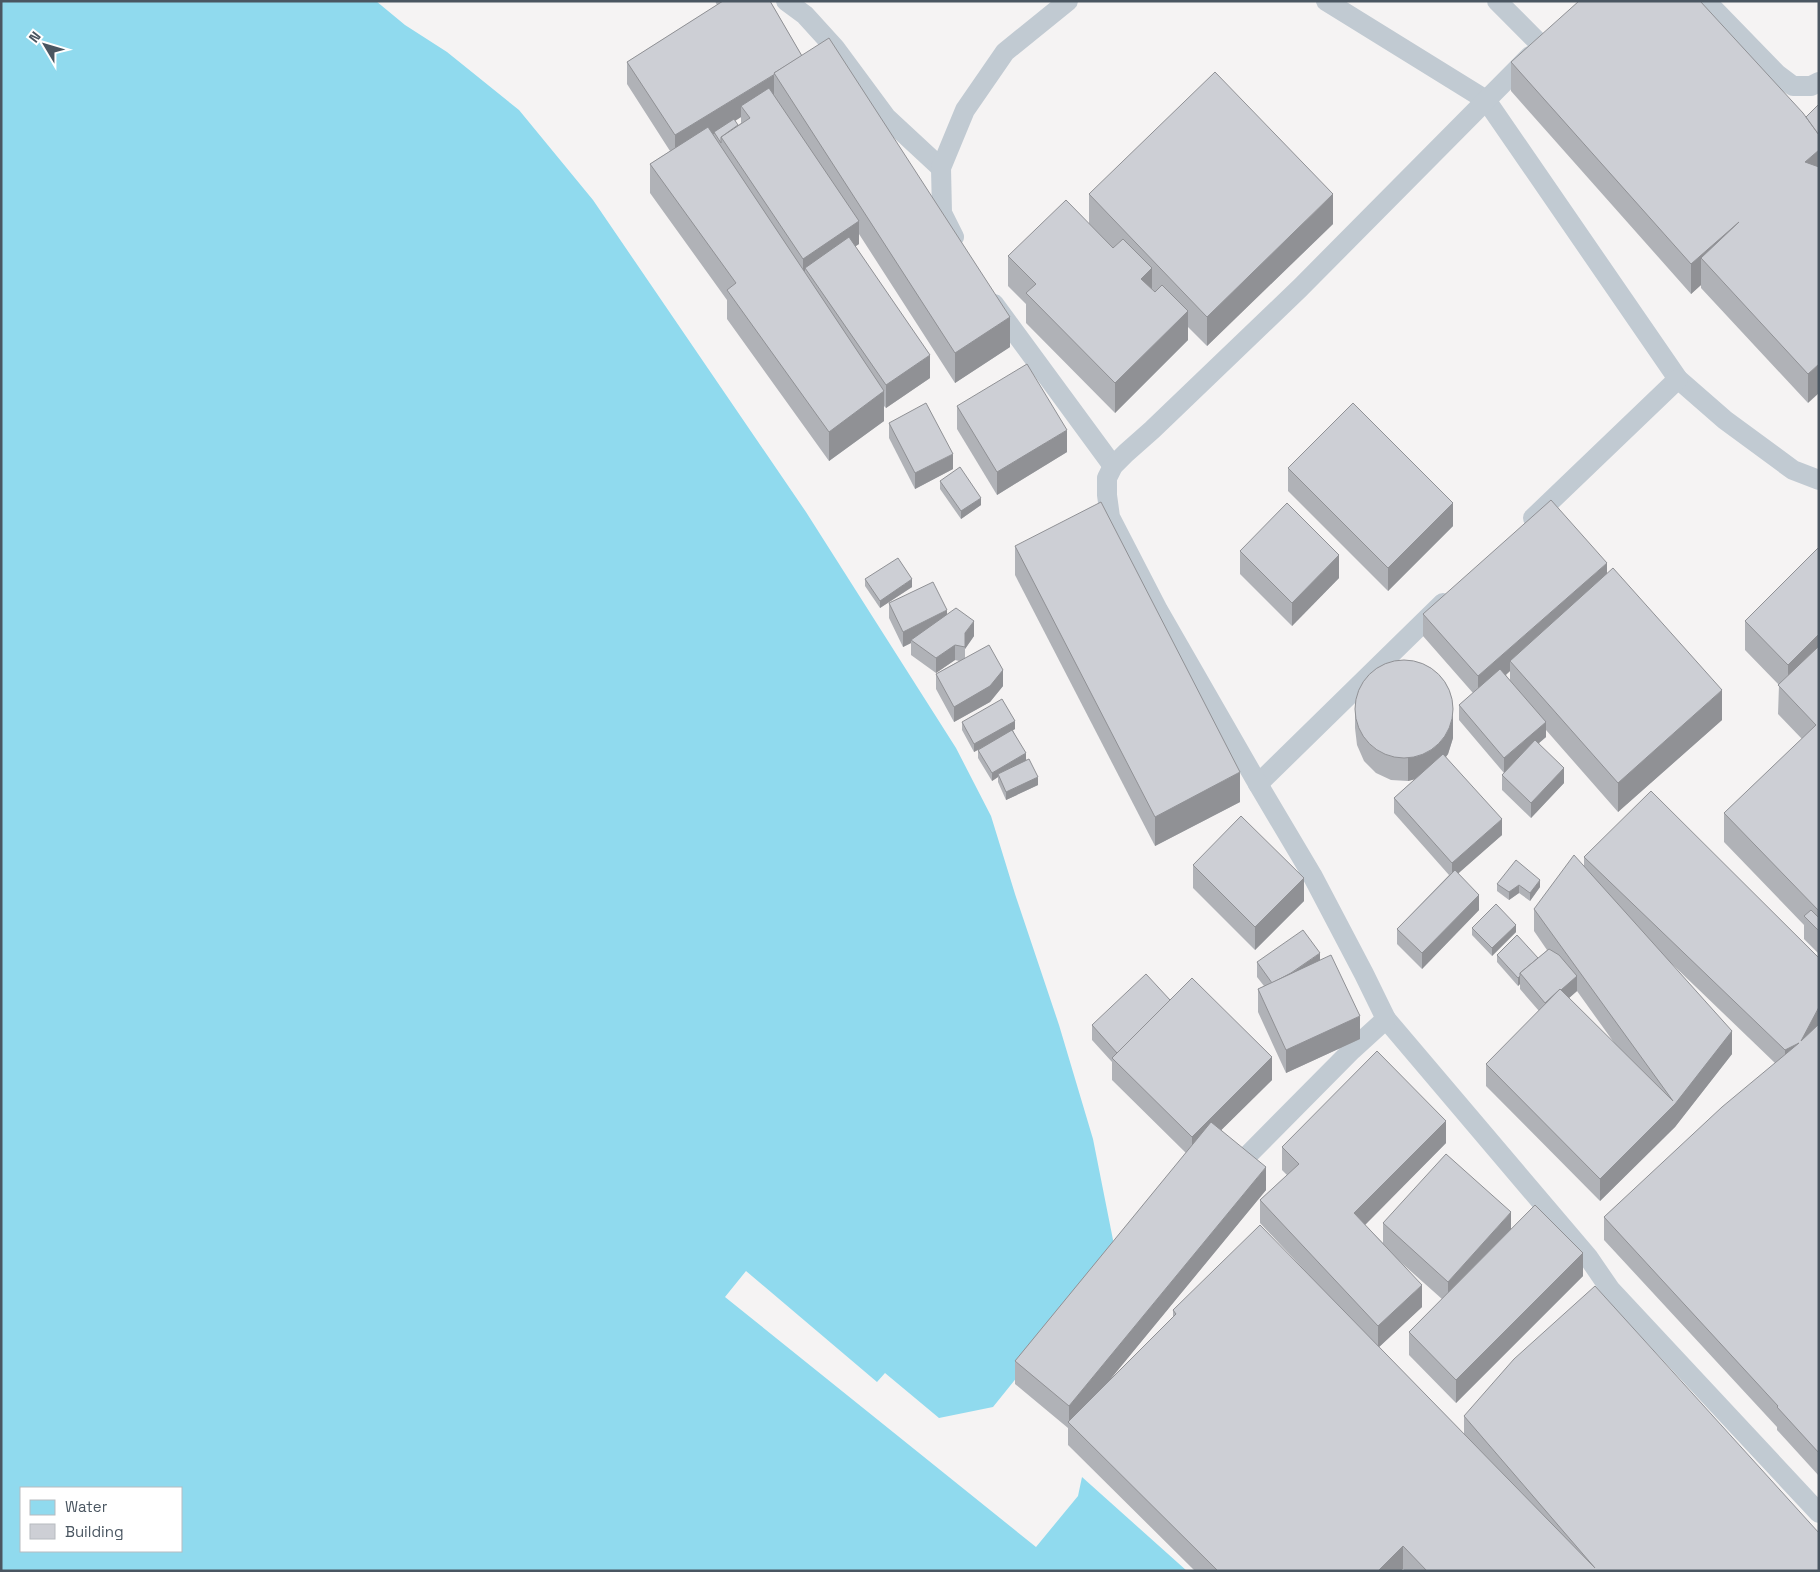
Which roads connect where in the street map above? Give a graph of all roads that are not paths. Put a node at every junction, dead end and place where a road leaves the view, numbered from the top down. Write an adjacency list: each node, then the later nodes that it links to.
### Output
1 (786, 1): 8 (lane)
2 (1068, 1): 8 (lane)
3 (1326, 1): 7 (lane)
4 (1497, 1): 7 (lane)
5 (1706, 1): 6 (lane)
6 (1819, 82)
7 (1486, 100): 11 (lane); 12 (lane)
8 (941, 168): 9 (lane)
9 (964, 255)
10 (982, 287): 12 (lane)
11 (1678, 379): 13 (lane); 14 (lane)
12 (1113, 466): 16 (lane)
13 (1819, 480)
14 (1519, 530)
15 (1456, 590): 16 (lane)
16 (1258, 784): 17 (lane)
17 (1386, 1019): 18 (lane); 19 (lane)
18 (1247, 1156)
19 (1819, 1513)

